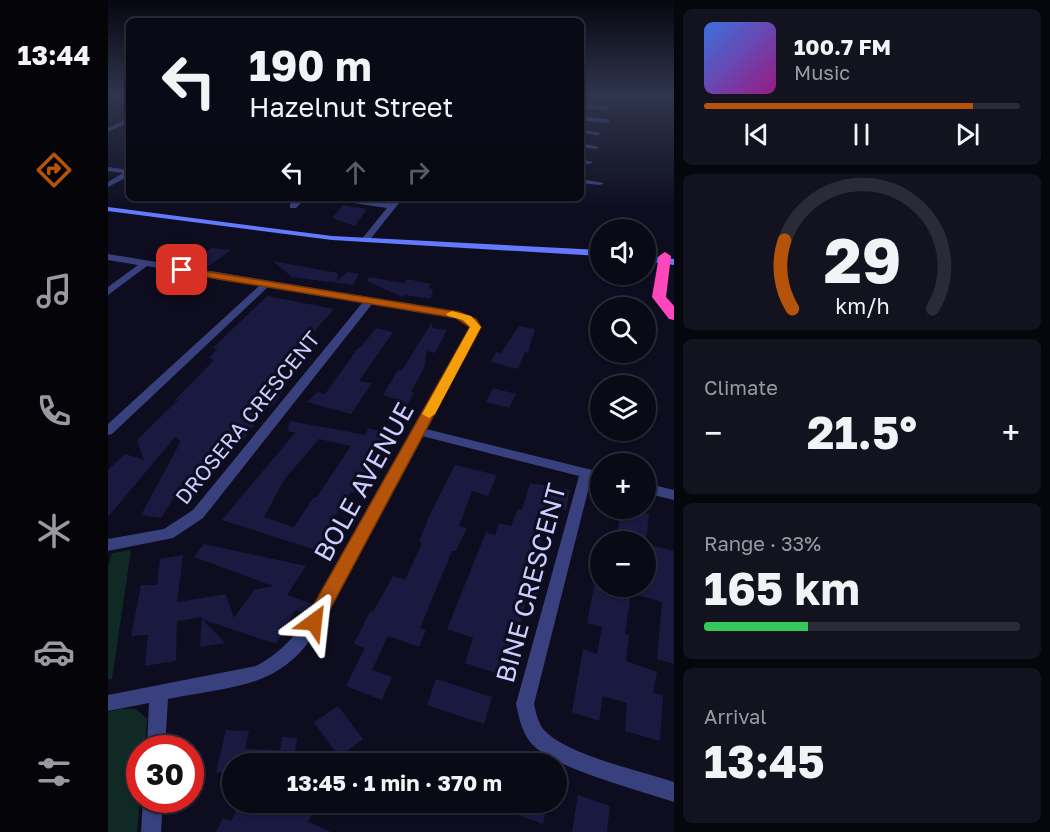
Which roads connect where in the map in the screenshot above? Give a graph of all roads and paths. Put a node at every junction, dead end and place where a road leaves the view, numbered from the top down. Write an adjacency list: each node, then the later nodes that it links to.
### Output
1 (584, 146): 2 (street)
2 (596, 147)
3 (584, 161): 4 (street)
4 (590, 162)
5 (108, 169): 6 (street)
6 (126, 172)
7 (126, 174): 10 (street)
8 (584, 181): 9 (street)
9 (600, 183)
10 (108, 185)
11 (299, 201): 14 (street)
12 (397, 201): 15 (street)
13 (351, 202): 15 (street)
14 (293, 206)
15 (393, 206): 17 (street)
16 (108, 209): 17 (street)
17 (366, 240): 18 (street)
18 (590, 251)
19 (108, 257): 21 (street)
20 (670, 262): 25 (highway)
21 (146, 263): 22 (street); 23 (street)
22 (266, 284): 24 (street); 26 (street)
23 (108, 292)
24 (369, 301): 27 (street, BOLE AVENUE); 32 (street, DROSERA CRESCENT)
25 (674, 316)
26 (108, 431)
27 (419, 431): 28 (street, BINE CRESCENT); 33 (street, BOLE AVENUE)
28 (590, 474)
29 (590, 485): 36 (street, BINE CRESCENT)
30 (656, 491): 31 (street)
31 (674, 495)
32 (108, 544)
33 (159, 694): 34 (street, BOLE AVENUE); 35 (street)
34 (108, 702)
35 (157, 735)
36 (674, 792)
37 (152, 813): 38 (street)
38 (151, 832)

